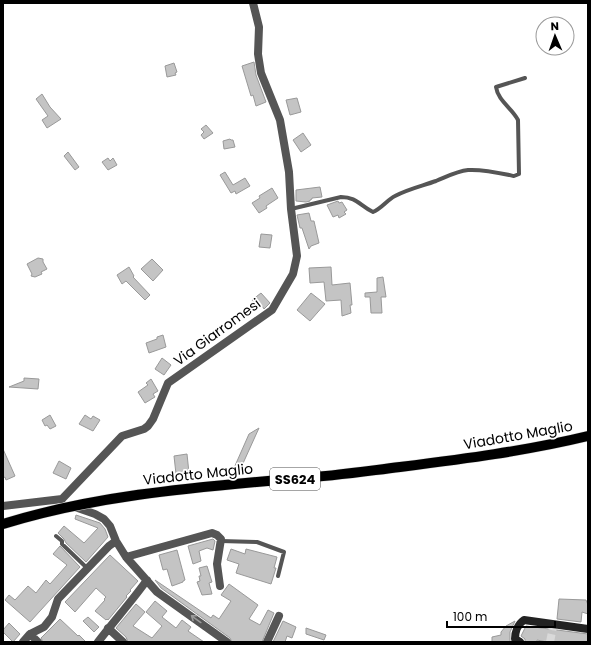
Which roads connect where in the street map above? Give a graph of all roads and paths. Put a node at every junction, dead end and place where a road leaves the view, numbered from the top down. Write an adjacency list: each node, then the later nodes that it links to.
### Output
1 (253, 3): 3 (street, Via Giarromesi)
2 (525, 78): 3 (lane)
3 (290, 209): 5 (street, Via Giarromesi)
4 (588, 436): 7 (main road, Viadotto Maglio / SS624, bridge)
5 (62, 499): 6 (street); 9 (street)
6 (3, 506)
7 (3, 524)
8 (56, 536): 12 (lane)
9 (116, 541): 11 (street); 12 (street)
10 (221, 541): 11 (street); 13 (lane); 15 (street)
11 (126, 557): 14 (street)
12 (88, 568): 19 (street)
13 (278, 576)
14 (147, 580): 17 (street); 24 (street, one-way to 14)
15 (220, 586)
16 (279, 616): 25 (street)
17 (108, 628): 22 (street); 23 (street)
18 (588, 629): 26 (main road)
19 (30, 634): 20 (street); 21 (street)
20 (23, 642)
21 (38, 642)
22 (98, 642)
23 (123, 642)
24 (227, 642)
25 (267, 642)
26 (520, 642)

